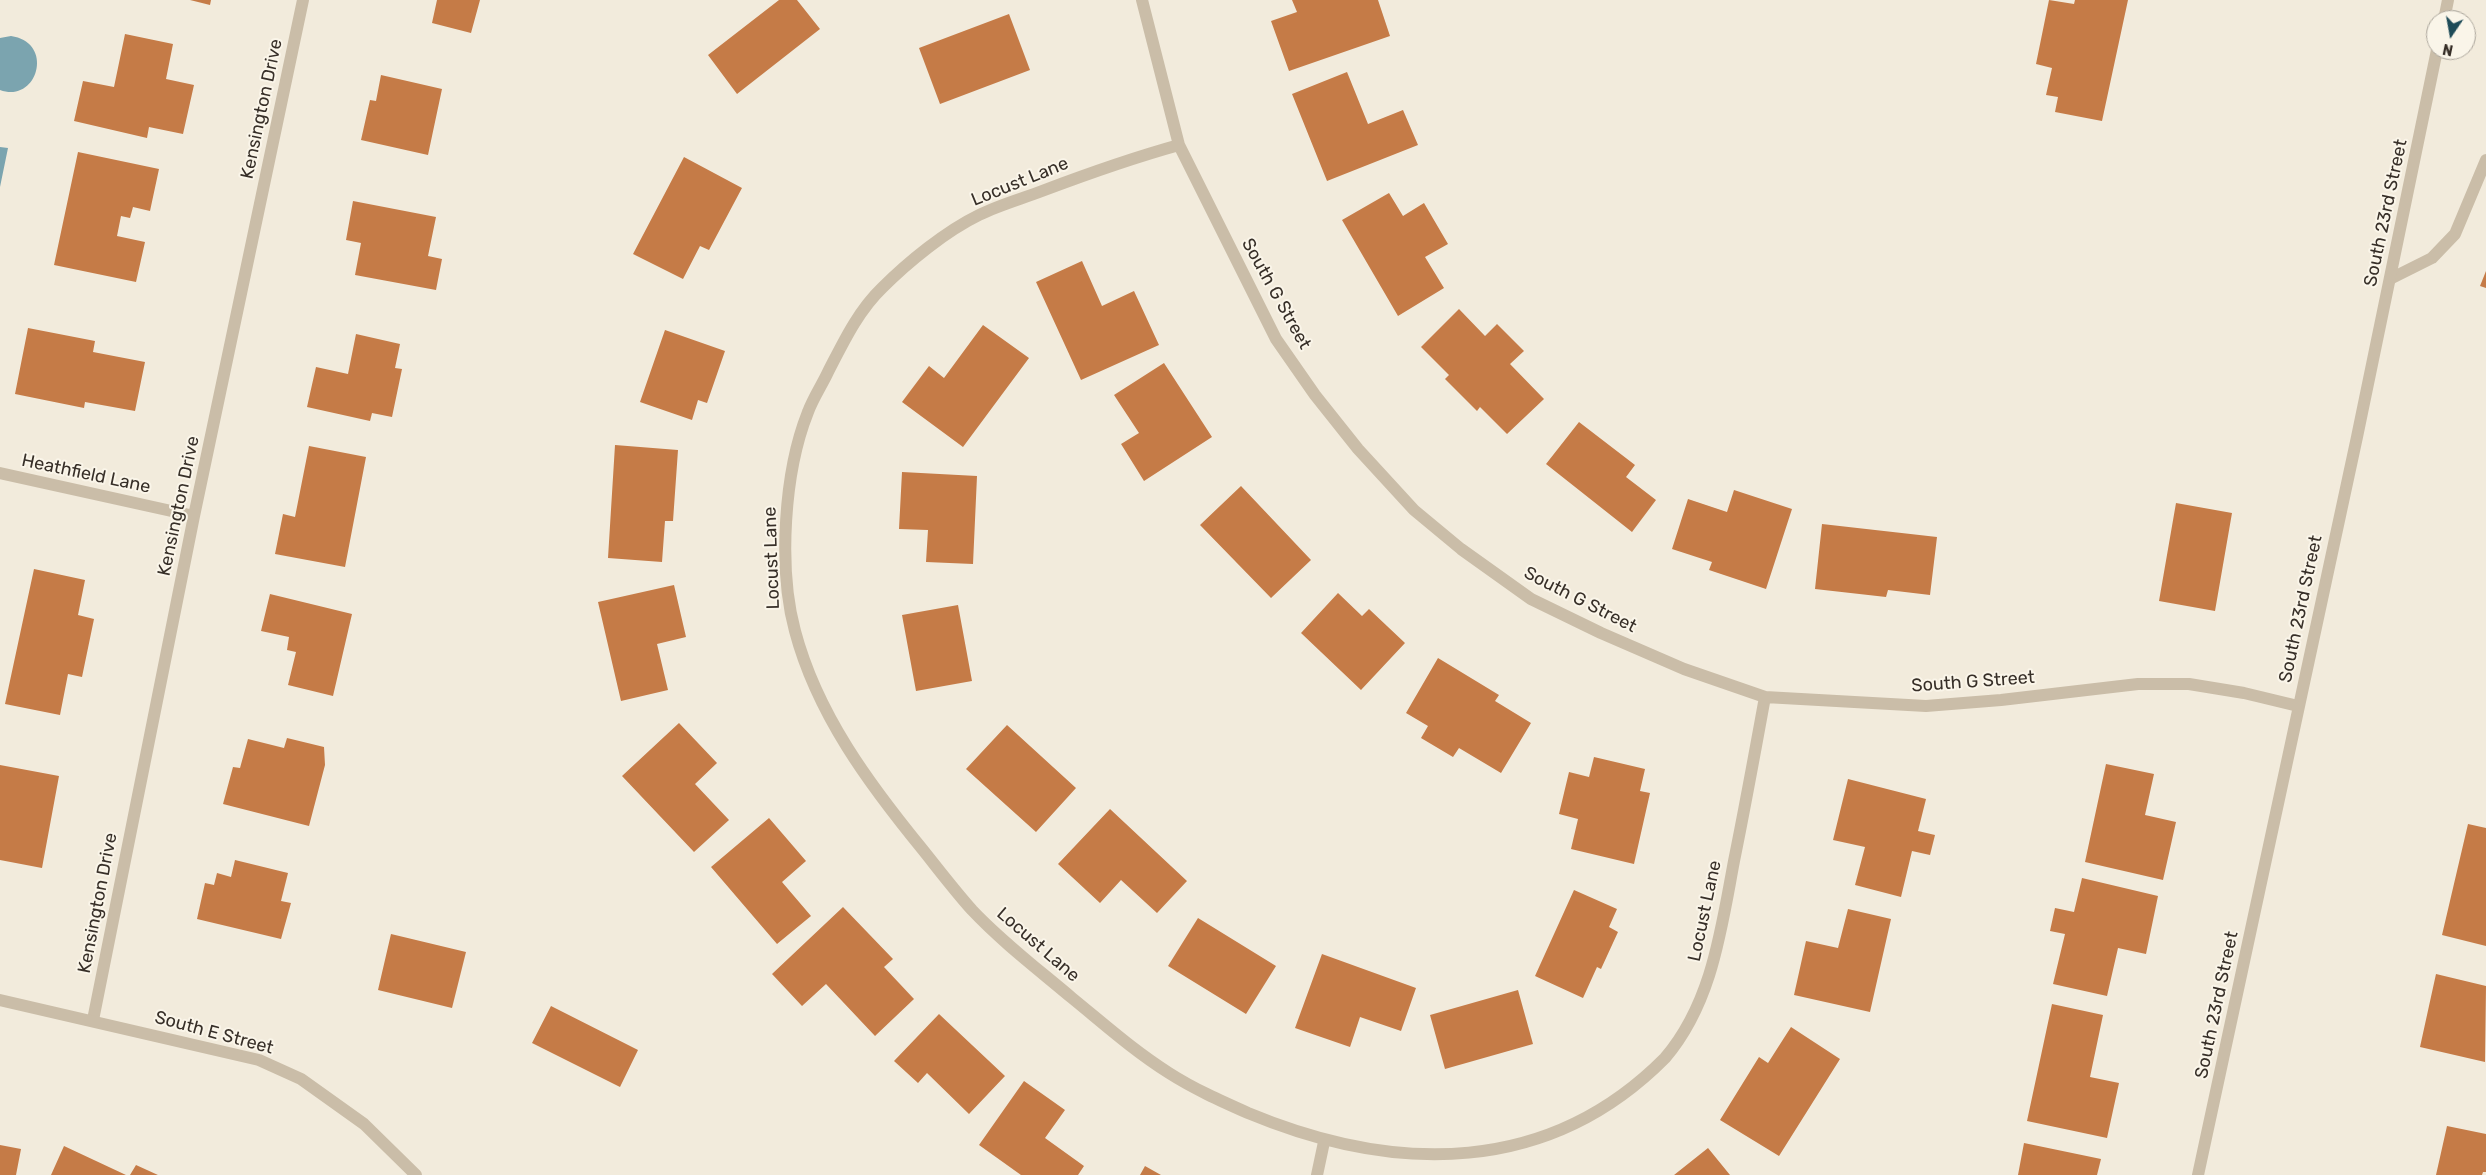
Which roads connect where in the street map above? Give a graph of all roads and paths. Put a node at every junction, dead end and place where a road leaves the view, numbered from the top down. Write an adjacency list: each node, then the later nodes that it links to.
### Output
1 (303, 0): 8 (street, Kensington Drive)
2 (1142, 0): 4 (street, South G Street)
3 (2435, 60): 6 (street, South 23rd Street)
4 (1178, 145): 9 (street, South G Street); 13 (street, Locust Lane)
5 (2486, 160): 6 (street)
6 (2390, 279): 10 (street, South 23rd Street)
7 (0, 474): 8 (street, Heathfield Lane)
8 (194, 516): 12 (street, Kensington Drive)
9 (1765, 697): 10 (street, South G Street); 13 (street, Locust Lane)
10 (2298, 706): 16 (street, South 23rd Street)
11 (0, 1000): 12 (street, South E Street)
12 (93, 1020): 14 (street, South E Street)
13 (1324, 1142): 15 (street)
14 (416, 1175)
15 (1316, 1175)
16 (2198, 1175)

